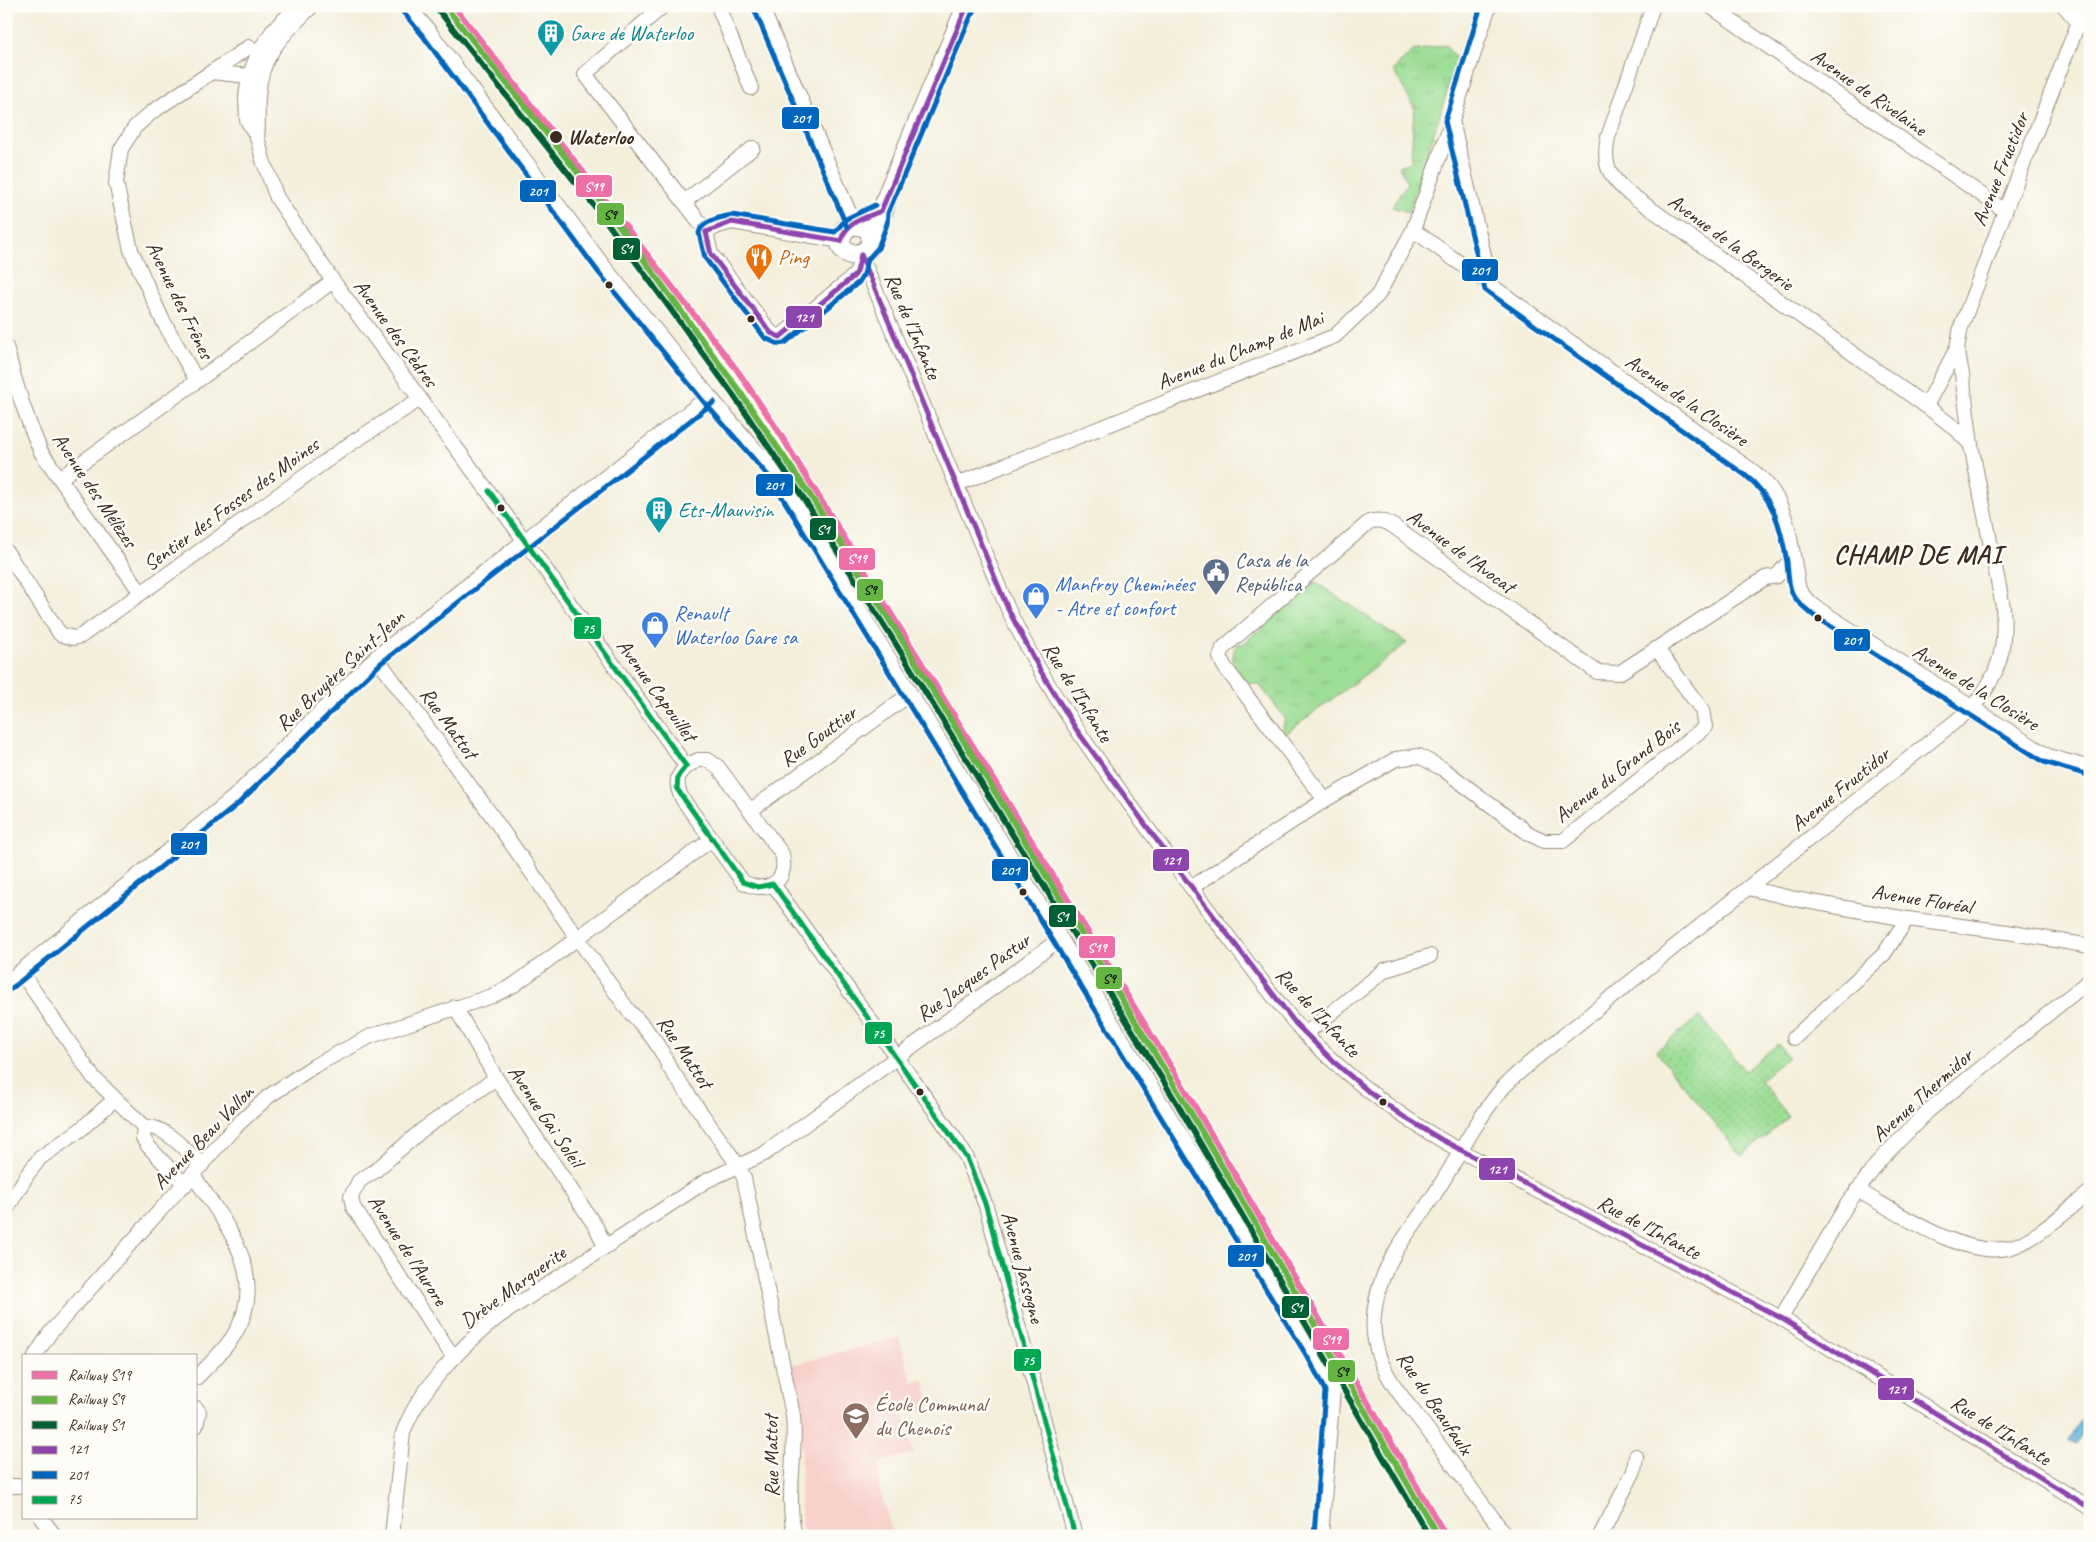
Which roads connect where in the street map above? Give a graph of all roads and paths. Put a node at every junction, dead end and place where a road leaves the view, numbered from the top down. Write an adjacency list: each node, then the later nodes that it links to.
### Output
1 (298, 6): 16 (street, Avenue des Cèdres)
2 (312, 6): 16 (street, Avenue des Cèdres)
3 (408, 6): 33 (street)
4 (663, 6): 20 (street)
5 (718, 6): 17 (street)
6 (761, 6): 23 (street)
7 (967, 6): 22 (street)
8 (1489, 6): 18 (street, Avenue du Champ de Mai)
9 (1653, 6): 35 (street, Avenue de la Bergerie)
10 (1710, 6): 21 (street, Avenue de Rivelaine)
11 (2064, 6): 13 (street)
12 (2085, 6): 13 (street, Avenue Fructidor)
13 (2079, 22): 21 (street, Avenue Fructidor)
14 (249, 47): 15 (street, Avenue des Frênes)
15 (212, 72): 16 (street); 32 (street, Avenue des Frênes)
16 (254, 77): 28 (street, Avenue des Cèdres)
17 (751, 88)
18 (1452, 121): 24 (street, Avenue du Champ de Mai); 29 (street)
19 (753, 148): 20 (street)
20 (684, 202): 25 (street)
21 (2004, 211): 31 (street, Avenue Fructidor)
22 (881, 212): 23 (street); 27 (street)
23 (854, 224): 26 (street); 27 (street)
24 (1413, 230): 29 (street, Avenue de la Closière); 38 (street, Avenue du Champ de Mai)
25 (706, 232): 26 (street); 27 (street)
26 (840, 242): 27 (street)
27 (867, 247): 38 (street, Rue de l'Infante)
28 (333, 281): 32 (street); 34 (street, Avenue des Cèdres)
29 (1491, 285): 41 (street, Avenue de la Closière)
30 (6, 347): 37 (street, Avenue des Mélèzes)
31 (1957, 348): 35 (street, Avenue Fructidor); 36 (street, Avenue Fructidor)
32 (197, 381): 37 (street)
33 (709, 396): 39 (street, Rue Bruyère Saint-Jean); 47 (street)
34 (420, 399): 39 (street, Avenue des Cèdres); 44 (street, Sentier des Fosses des Moines)
35 (1926, 406): 36 (street, Avenue de la Bergerie)
36 (1971, 445): 48 (street, Avenue Fructidor)
37 (60, 478): 44 (street, Avenue des Mélèzes)
38 (957, 484): 55 (street, Rue de l'Infante)
39 (524, 540): 46 (street, Rue Bruyère Saint-Jean); 49 (street, Avenue Capouillet)
40 (6, 551): 44 (street, Sentier des Fosses des Moines)
41 (1793, 557): 42 (street, Avenue de l'Avocat); 43 (street, Avenue de la Closière)
42 (1777, 576): 43 (street, Avenue de la Closière); 45 (street, Avenue de l'Avocat)
43 (1799, 590): 48 (street, Avenue de la Closière)
44 (142, 593)
45 (1657, 649): 51 (street, Avenue du Grand Bois); 51 (street, Avenue de l'Avocat)
46 (376, 657): 58 (street, Rue Mattot); 62 (street, Rue Bruyère Saint-Jean)
47 (910, 694): 52 (street, Rue Gouttier); 59 (street)
48 (1972, 708): 50 (street, Avenue de la Closière); 56 (street, Avenue Fructidor)
49 (686, 766): 52 (street); 53 (street)
50 (2090, 768)
51 (1325, 800): 55 (street, Avenue du Grand Bois)
52 (750, 811): 54 (street)
53 (712, 839): 54 (street); 58 (street)
54 (773, 884): 68 (street)
55 (1192, 887): 66 (street, Rue de l'Infante)
56 (1748, 888): 57 (street, Avenue Floréal); 72 (street, Avenue Fructidor)
57 (1907, 919): 60 (street, Avenue Floréal); 67 (street)
58 (578, 937): 65 (street, Avenue Beau Vallon); 73 (street, Rue Mattot)
59 (1060, 939): 68 (street, Rue Jacques Pastur); 90 (street)
60 (2090, 946)
61 (1430, 956): 66 (street)
62 (21, 972): 64 (street, Rue Bruyère Saint-Jean); 70 (street)
63 (2090, 980): 75 (street, Avenue Thermidor)
64 (6, 983)
65 (455, 1007): 69 (street, Avenue Gai Soleil); 74 (street, Avenue Beau Vallon)
66 (1305, 1034): 72 (street, Rue de l'Infante)
67 (1794, 1038)
68 (896, 1058): 73 (street, Rue Jacques Pastur); 89 (street, Avenue Jassogne)
69 (496, 1078): 78 (street, Avenue Gai Soleil); 81 (street, Avenue de l'Aurore)
70 (115, 1099): 71 (street); 77 (street)
71 (144, 1127): 74 (street); 74 (street)
72 (1461, 1151): 79 (street, Rue de l'Infante); 91 (street, Rue du Beaufaulx)
73 (739, 1167): 78 (street, Drève Marguerite); 88 (street, Rue Mattot)
74 (193, 1175): 80 (street, Avenue Beau Vallon); 82 (street)
75 (1857, 1190): 76 (street); 79 (street, Avenue Thermidor)
76 (2090, 1192)
77 (6, 1210)
78 (605, 1246): 81 (street, Drève Marguerite)
79 (1781, 1318): 84 (street, Rue de l'Infante)
80 (37, 1354)
81 (454, 1358): 87 (street, Drève Marguerite)
82 (198, 1376)
83 (1636, 1456): 92 (street)
84 (2090, 1508)
85 (43, 1520): 86 (street)
86 (55, 1536)
87 (392, 1536)
88 (795, 1536)
89 (1075, 1536)
90 (1321, 1536)
91 (1506, 1536)
92 (1600, 1536)

